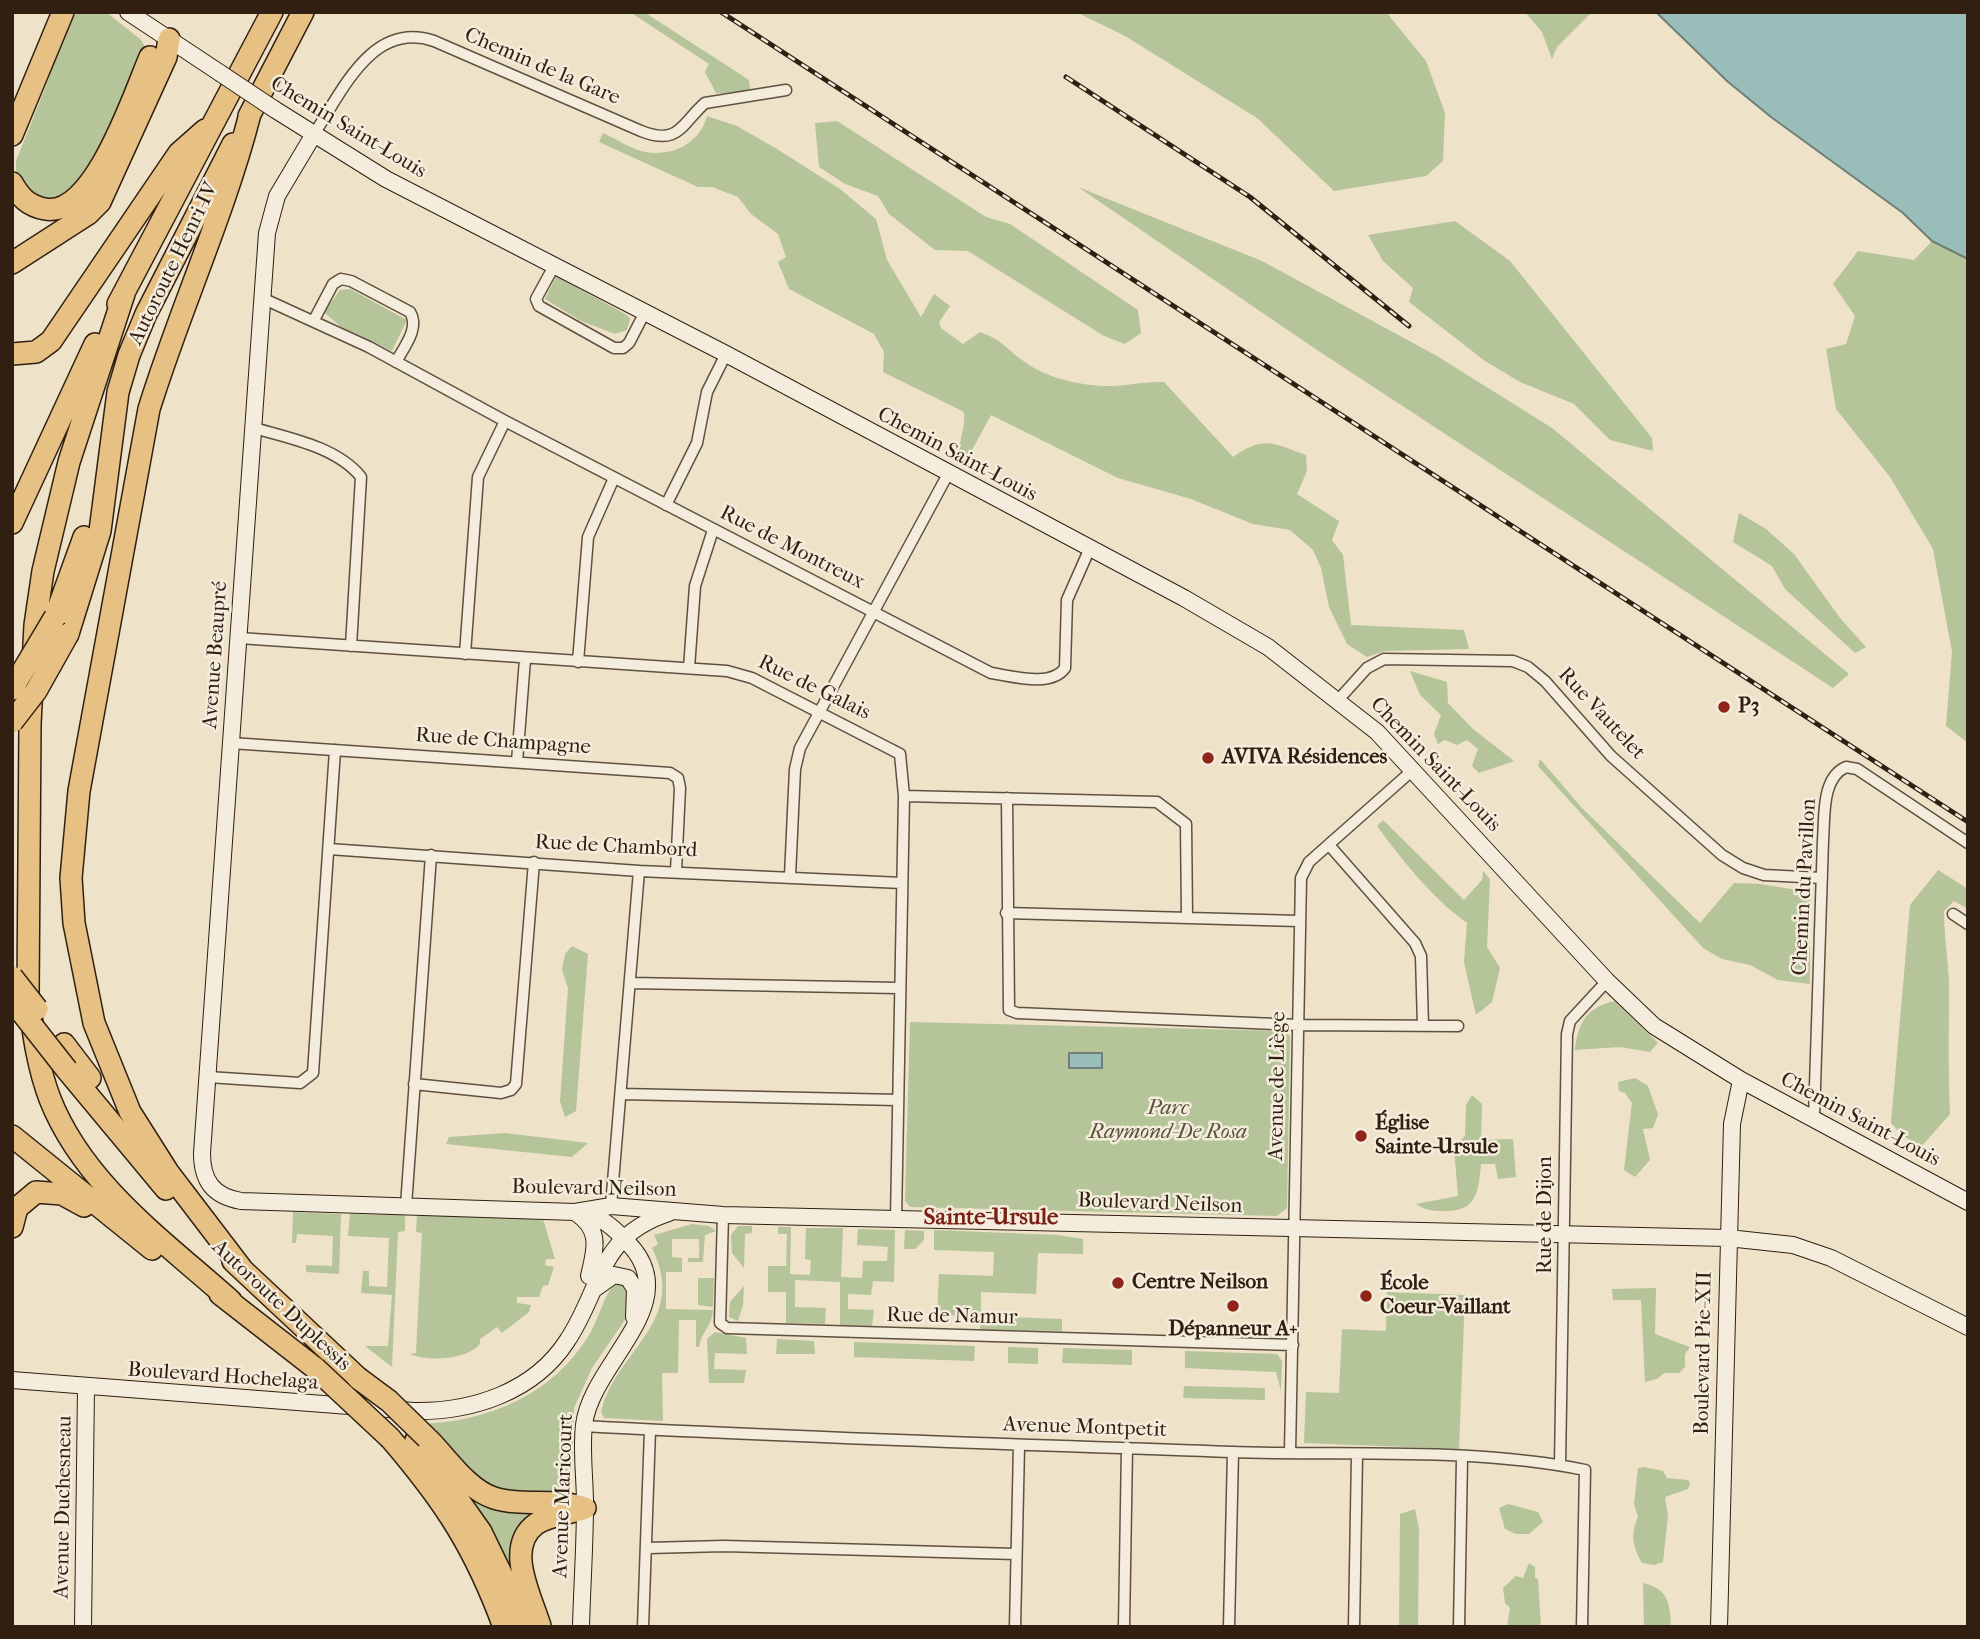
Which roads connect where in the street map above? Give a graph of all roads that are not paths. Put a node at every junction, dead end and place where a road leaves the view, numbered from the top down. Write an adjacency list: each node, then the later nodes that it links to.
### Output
1 (47, 12): 8 (highway)
2 (63, 12): 11 (highway)
3 (128, 12): 6 (street, Chemin Saint-Louis)
4 (272, 12): 10 (highway, Autoroute Henri-IV)
5 (303, 12): 9 (highway, Autoroute Henri-IV)
6 (169, 39): 12 (street, Chemin Saint-Louis, bridge); 14 (highway); 15 (highway)
7 (786, 90): 12 (street, Chemin de la Gare)
8 (12, 97)
9 (250, 114): 27 (highway, Autoroute Henri-IV); 103 (highway)
10 (216, 119): 19 (highway, Autoroute Henri-IV); 24 (highway)
11 (13, 134): 13 (highway)
12 (314, 134): 18 (street, Chemin Saint-Louis); 20 (street, Avenue Beaupré)
13 (12, 141)
14 (12, 183)
15 (63, 229): 16 (highway); 17 (highway)
16 (12, 251)
17 (12, 263)
18 (554, 265): 21 (street, Chemin Saint-Louis); 21 (street)
19 (124, 294): 23 (highway, Autoroute Henri-IV); 104 (highway)
20 (262, 298): 22 (street, Rue de Montreux); 29 (street, Avenue Beaupré)
21 (645, 312): 25 (street, Chemin Saint-Louis)
22 (314, 320): 26 (street, Rue de Montreux); 26 (street)
23 (95, 344): 32 (highway); 34 (highway, Autoroute Henri-IV)
24 (12, 354)
25 (726, 354): 30 (street, Chemin Saint-Louis); 33 (street)
26 (396, 362): 28 (street, Rue de Montreux)
27 (118, 392): 38 (highway); 38 (highway, Autoroute Henri-IV)
28 (505, 421): 31 (street, Rue de Montreux); 41 (street)
29 (254, 428): 39 (street, Avenue Beaupré); 40 (street)
30 (948, 474): 36 (street, Chemin Saint-Louis); 37 (street)
31 (614, 478): 33 (street, Rue de Montreux); 43 (street)
32 (12, 491)
33 (666, 505): 35 (street, Rue de Montreux)
34 (12, 523)
35 (713, 530): 37 (street, Rue de Montreux); 44 (street)
36 (1090, 548): 37 (street, Rue de Montreux); 46 (street, Chemin Saint-Louis)
37 (874, 611): 47 (street)
38 (60, 635): 45 (highway, bridge); 48 (highway, Autoroute Henri-IV, bridge); 49 (highway, bridge)
39 (239, 638): 40 (street, Rue de Galais); 50 (street, Avenue Beaupré)
40 (351, 646): 41 (street, Rue de Galais)
41 (465, 654): 42 (street, Rue de Galais)
42 (525, 659): 43 (street, Rue de Galais); 52 (street)
43 (578, 662): 44 (street, Rue de Galais)
44 (689, 668): 47 (street, Rue de Galais)
45 (12, 689)
46 (1339, 699): 53 (street, Chemin Saint-Louis); 64 (street, Rue Vautelet)
47 (819, 711): 54 (street, Rue de Galais); 63 (street)
48 (12, 722)
49 (12, 735)
50 (231, 743): 51 (street, Rue de Champagne); 79 (street, Avenue Beaupré)
51 (335, 750): 52 (street, Rue de Champagne); 58 (street)
52 (517, 762): 62 (street, Rue de Champagne)
53 (1414, 769): 57 (street, Avenue de Liège); 72 (street, Chemin Saint-Louis)
54 (904, 796): 55 (street); 65 (street)
55 (1007, 798): 66 (street); 68 (street)
56 (1968, 842): 64 (street, Chemin du Pavillon)
57 (1329, 845): 69 (street, Avenue de Liège); 77 (street)
58 (329, 849): 59 (street, Rue de Chambord); 79 (street)
59 (431, 855): 60 (street, Rue de Chambord); 81 (street)
60 (534, 862): 61 (street, Rue de Chambord); 81 (street)
61 (639, 871): 62 (street, Rue de Chambord); 73 (street)
62 (676, 871): 63 (street, Rue de Chambord)
63 (790, 876): 65 (street, Rue de Chambord)
64 (1822, 878): 84 (street, Chemin du Pavillon)
65 (902, 883): 74 (street)
66 (1006, 913): 68 (street); 76 (street)
67 (1953, 914): 70 (street)
68 (1187, 918): 69 (street)
69 (1299, 921): 76 (street, Avenue de Liège)
70 (1968, 924)
71 (12, 977): 88 (highway, bridge)
72 (1607, 981): 80 (street, Chemin Saint-Louis); 99 (street, Rue de Dijon)
73 (631, 983): 74 (street); 82 (street)
74 (898, 988): 83 (street)
75 (12, 1000): 88 (highway, Autoroute Duplessis, bridge)
76 (1299, 1025): 77 (street); 98 (street, Avenue de Liège)
77 (1423, 1026): 78 (street)
78 (1458, 1026)
79 (208, 1077): 87 (street, Avenue Beaupré)
80 (1741, 1080): 84 (street, Chemin Saint-Louis); 101 (street, Boulevard Pie-XII)
81 (414, 1084): 90 (street)
82 (622, 1094): 83 (street); 91 (street)
83 (898, 1100): 95 (street)
84 (1814, 1117): 89 (street, Chemin Saint-Louis)
85 (12, 1136): 102 (highway, Autoroute Duplessis)
86 (12, 1147): 96 (highway)
87 (211, 1188): 90 (street, Boulevard Neilson)
88 (168, 1192): 103 (highway, Autoroute Duplessis)
89 (1968, 1202)
90 (406, 1206): 93 (street, Boulevard Neilson)
91 (611, 1206): 92 (street, Boulevard Neilson); 93 (street, Boulevard Neilson)
92 (676, 1211): 94 (street, Boulevard Neilson); 100 (street, Boulevard Hochelaga)
93 (575, 1212): 100 (street, Avenue Maricourt); 105 (street)
94 (723, 1215): 95 (street, Boulevard Neilson); 108 (street, Rue de Namur)
95 (897, 1219): 98 (street, Boulevard Neilson)
96 (113, 1223): 97 (highway); 102 (highway)
97 (12, 1227)
98 (1296, 1229): 99 (street, Boulevard Neilson); 108 (street, Avenue de Liège)
99 (1564, 1236): 101 (street, Boulevard Neilson); 120 (street, Rue de Dijon)
100 (623, 1238): 105 (street, Boulevard Hochelaga); 107 (street, Avenue Maricourt)
101 (1728, 1238): 106 (street, Boulevard Neilson); 136 (street, Boulevard Pie-XII)
102 (167, 1261): 104 (highway, Autoroute Duplessis)
103 (242, 1269): 113 (highway, Autoroute Duplessis, bridge)
104 (231, 1301): 125 (highway, Autoroute Duplessis, bridge)
105 (584, 1306): 107 (street); 110 (street, Boulevard Hochelaga)
106 (1968, 1327)
107 (633, 1330): 111 (street, Avenue Maricourt)
108 (1293, 1345): 117 (street, Avenue de Liège)
109 (12, 1380): 110 (street, Boulevard Hochelaga)
110 (86, 1388): 124 (street, Avenue Duchesneau)
111 (584, 1426): 112 (street, Avenue Montpetit); 121 (street, Avenue Maricourt)
112 (650, 1430): 114 (street, Avenue Montpetit); 122 (street)
113 (421, 1439): 121 (highway); 126 (highway, Autoroute Duplessis)
114 (1019, 1446): 115 (street, Avenue Montpetit); 123 (street)
115 (1127, 1447): 116 (street, Avenue Montpetit); 131 (street)
116 (1233, 1452): 117 (street, Avenue Montpetit); 132 (street)
117 (1290, 1453): 118 (street, Avenue Montpetit)
118 (1357, 1455): 119 (street, Avenue Montpetit); 133 (street)
119 (1462, 1458): 120 (street, Avenue Montpetit); 134 (street)
120 (1560, 1465): 135 (street, Avenue Montpetit)
121 (585, 1508): 127 (highway); 128 (street, Avenue Maricourt)
122 (648, 1548): 123 (street); 129 (street)
123 (1016, 1554): 130 (street)
124 (83, 1627)
125 (504, 1627)
126 (527, 1627)
127 (541, 1627)
128 (581, 1627)
129 (643, 1627)
130 (1015, 1627)
131 (1124, 1627)
132 (1229, 1627)
133 (1354, 1627)
134 (1458, 1627)
135 (1582, 1627)
136 (1719, 1627)

